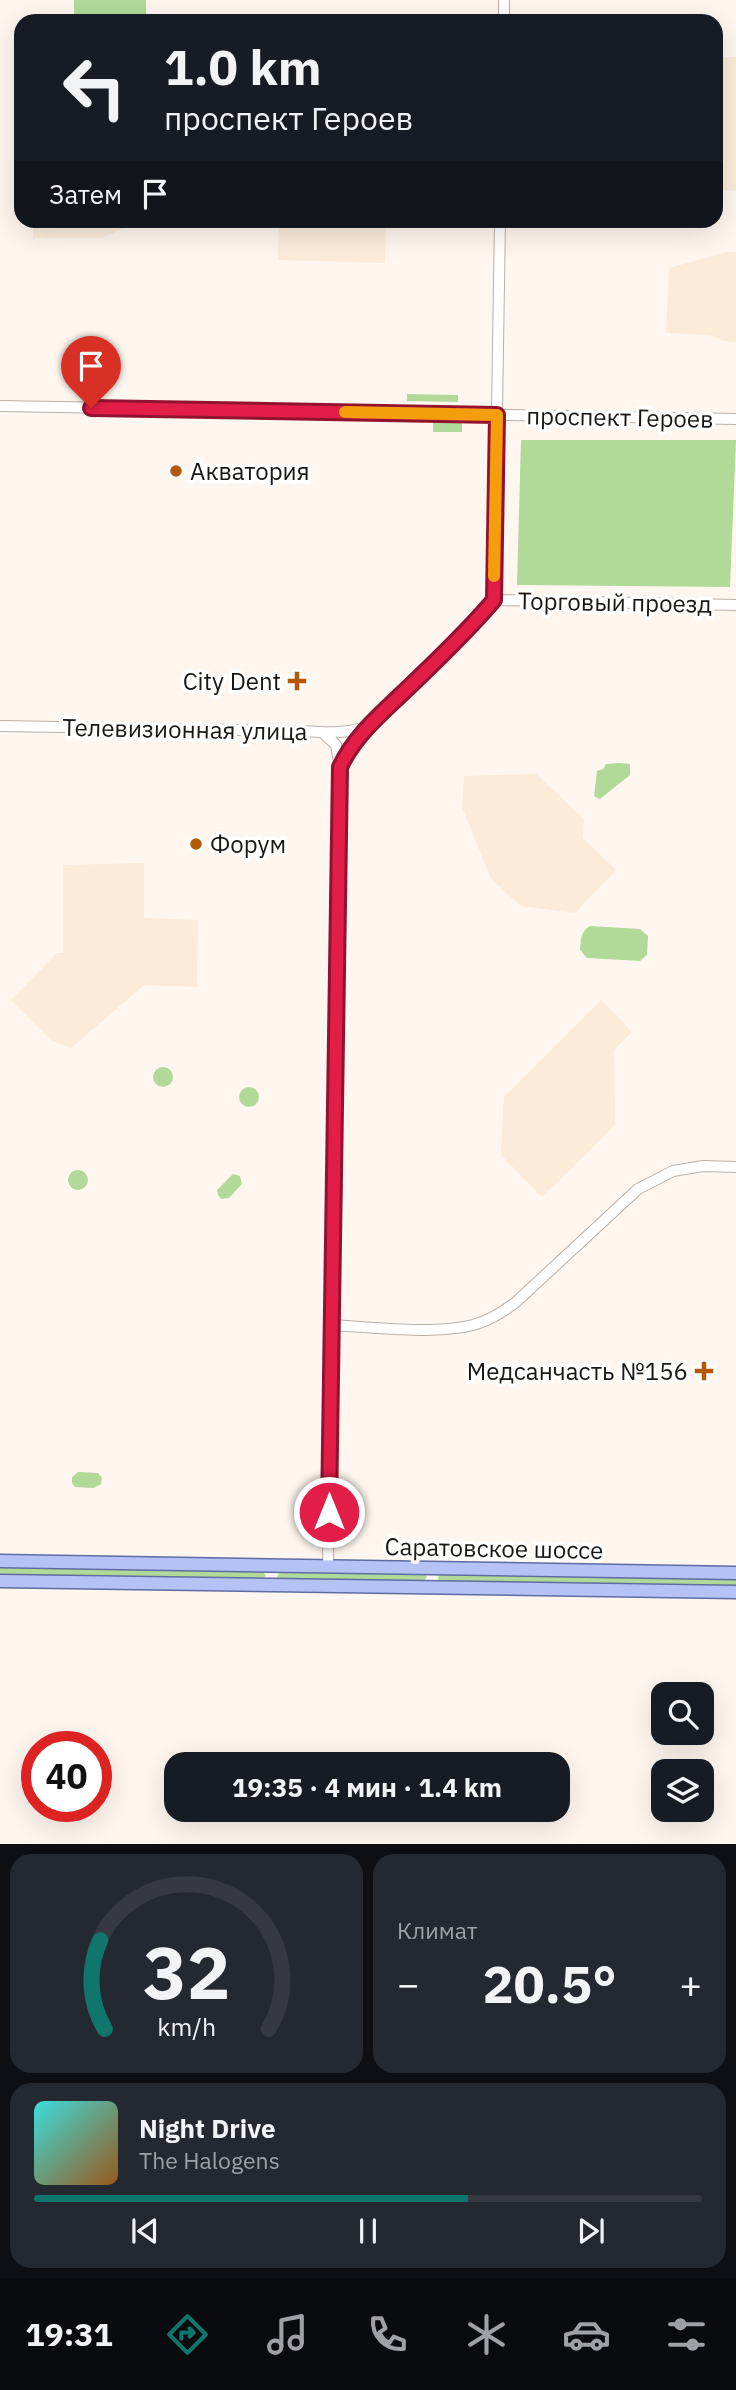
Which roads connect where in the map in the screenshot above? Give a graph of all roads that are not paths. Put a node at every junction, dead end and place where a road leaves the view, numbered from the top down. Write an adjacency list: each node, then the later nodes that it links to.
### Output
1 (500, 228): 3 (street)
2 (0, 406): 3 (street, проспект Героев)
3 (497, 415): 4 (street, проспект Героев); 5 (street)
4 (736, 419)
5 (494, 600): 6 (street, Торговый проезд); 8 (street)
6 (736, 604)
7 (0, 726): 9 (street, Телевизионная улица)
8 (368, 726): 9 (street, Телевизионная улица); 10 (street)
9 (322, 732): 10 (street)
10 (340, 767): 12 (street)
11 (736, 1167): 12 (street)
12 (331, 1325): 15 (street)
13 (0, 1561): 14 (main road, Саратовское шоссе)
14 (272, 1566): 15 (main road, Саратовское шоссе); 19 (main road)
15 (328, 1567): 16 (main road, Саратовское шоссе)
16 (433, 1569): 17 (main road, Саратовское шоссе); 20 (main road)
17 (736, 1573)
18 (0, 1581): 19 (main road, Саратовское шоссе)
19 (272, 1586): 20 (main road, Саратовское шоссе)
20 (433, 1587): 21 (main road, Саратовское шоссе)
21 (736, 1592)

